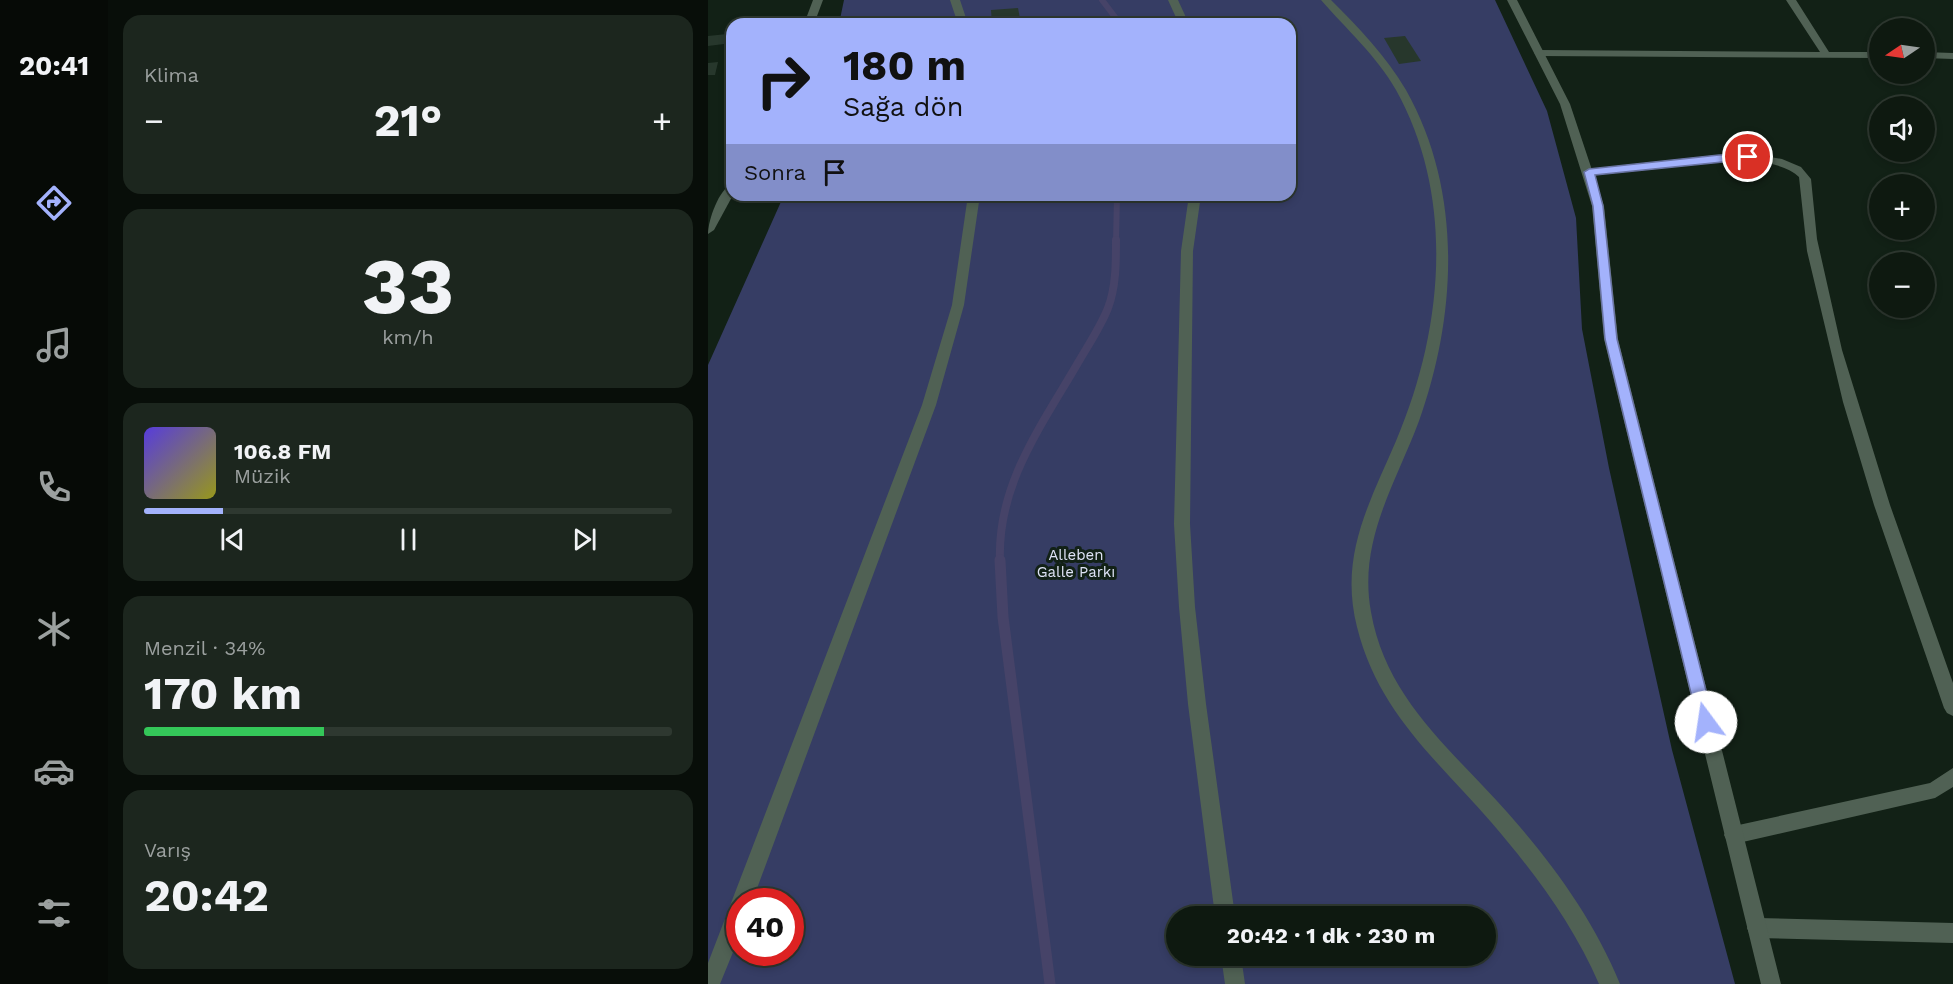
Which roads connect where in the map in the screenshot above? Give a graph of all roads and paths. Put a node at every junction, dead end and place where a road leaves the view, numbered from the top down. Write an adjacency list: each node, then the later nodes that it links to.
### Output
1 (818, 0): 7 (street)
2 (955, 0): 8 (street)
3 (1173, 0): 9 (street)
4 (1326, 0): 31 (street)
5 (1512, 0): 10 (street)
6 (1791, 0): 11 (street)
7 (811, 18)
8 (961, 18)
9 (1181, 18)
10 (1539, 53): 11 (street); 15 (street)
11 (1826, 54): 12 (street)
12 (1869, 55)
13 (1935, 56): 14 (street)
14 (1953, 56)
15 (1589, 172): 20 (street); 22 (street)
16 (726, 198): 19 (street)
17 (973, 201): 23 (street)
18 (1194, 201): 24 (street)
19 (708, 230)
20 (1953, 708)
21 (1953, 776): 22 (street)
22 (1734, 835): 25 (street)
23 (747, 888)
24 (1225, 906)
25 (1757, 928): 26 (street); 32 (street)
26 (1953, 933)
27 (726, 943): 29 (street)
28 (1232, 966): 30 (street)
29 (710, 984)
30 (1235, 984)
31 (1610, 984)
32 (1771, 984)

